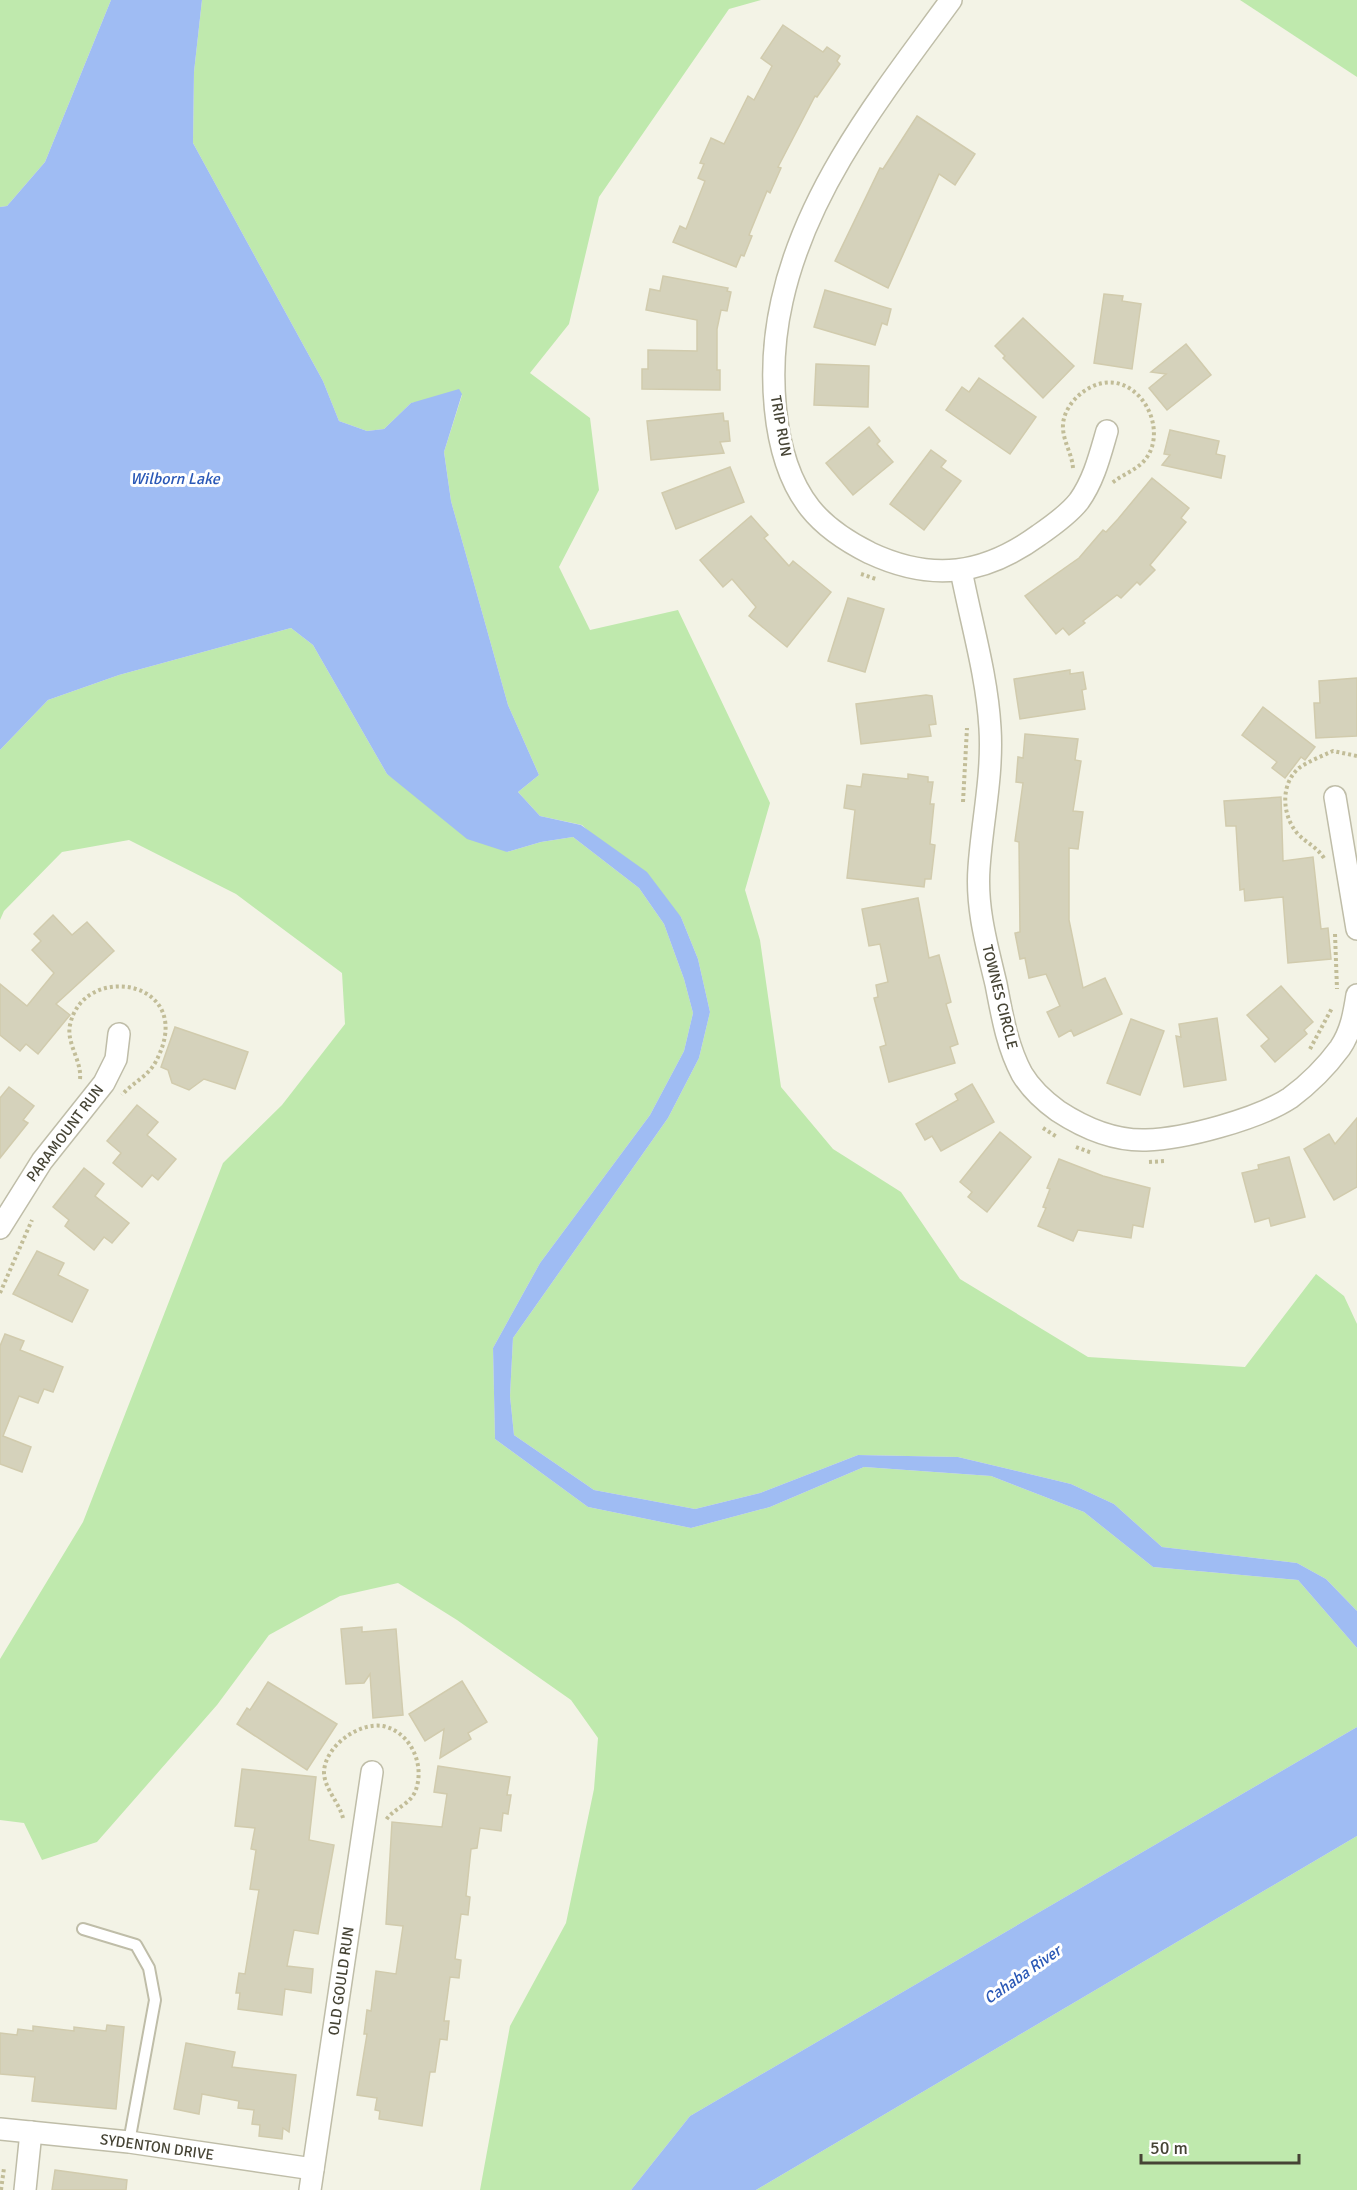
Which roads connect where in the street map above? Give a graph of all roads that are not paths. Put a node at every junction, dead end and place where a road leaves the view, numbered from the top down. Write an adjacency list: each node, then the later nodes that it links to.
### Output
1 (951, 0): 3 (street, TRIP RUN)
2 (1107, 431): 3 (street, TRIP RUN)
3 (961, 570): 6 (street, TOWNES CIRCLE)
4 (1335, 797): 5 (street)
5 (1357, 929)
6 (1357, 995)
7 (119, 1034): 8 (street, PARAMOUNT RUN)
8 (0, 1228)
9 (372, 1772): 14 (street, OLD GOULD RUN)
10 (82, 1929): 13 (lane)
11 (0, 2129): 12 (street, SYDENTON DRIVE)
12 (31, 2132): 13 (street, SYDENTON DRIVE); 15 (street)
13 (129, 2142): 14 (street, SYDENTON DRIVE)
14 (313, 2169): 16 (street, OLD GOULD RUN)
15 (25, 2190)
16 (310, 2190)

